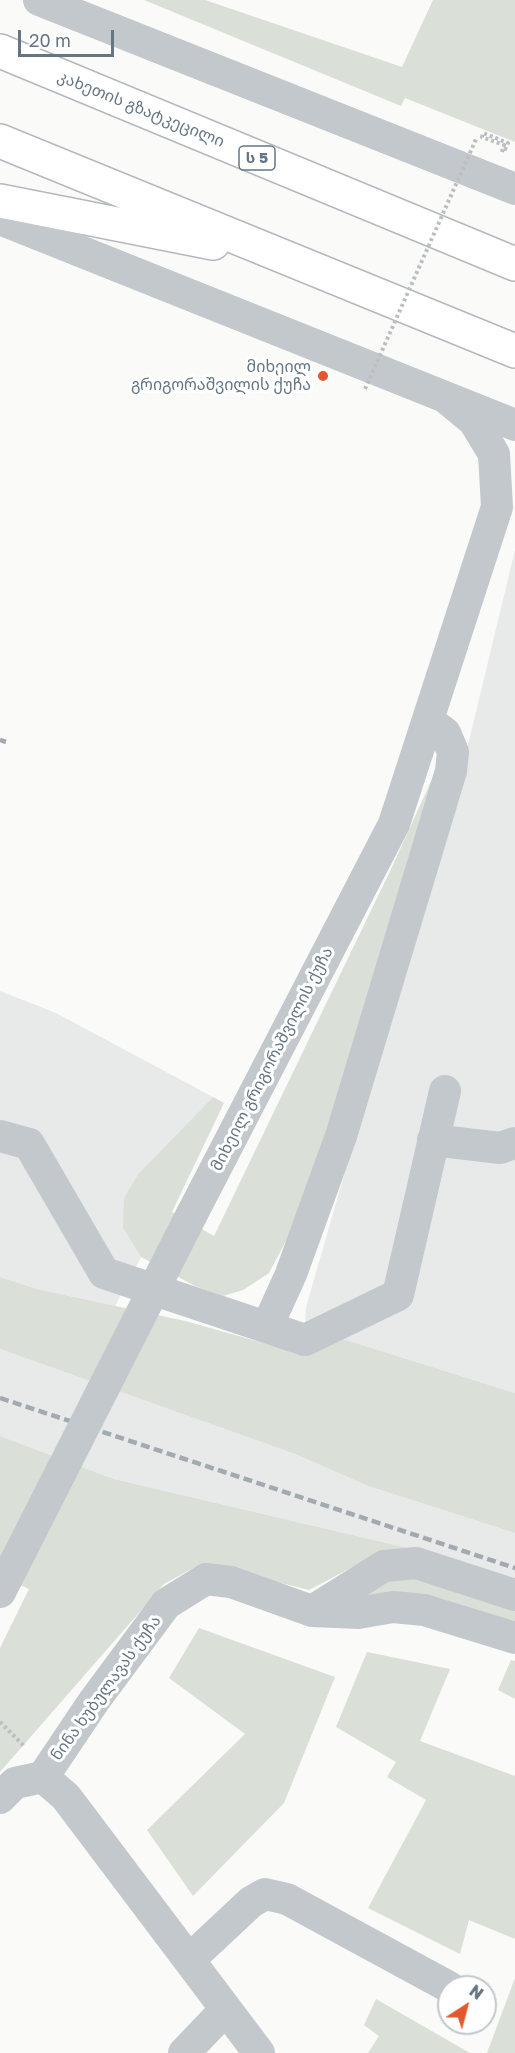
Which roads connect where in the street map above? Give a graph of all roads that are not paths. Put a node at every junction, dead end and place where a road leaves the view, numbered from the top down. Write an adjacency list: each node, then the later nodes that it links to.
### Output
1 (39, 0): 4 (street)
2 (0, 51): 8 (highway, კახეთის გზატკეცილი / ს 5)
3 (0, 141): 7 (highway)
4 (515, 189)
5 (0, 201): 7 (highway)
6 (0, 219): 10 (street)
7 (289, 258): 9 (highway)
8 (515, 264)
9 (515, 351)
10 (446, 398): 11 (street); 12 (street, მიხეილ გრიგორაშვილის ქუჩა)
11 (515, 425)
12 (506, 496): 13 (street, მიხეილ გრიგორაშვილის ქუჩა)
13 (429, 721): 18 (street); 19 (street, მიხეილ გრიგორაშვილის ქუჩა, bridge)
14 (445, 1090): 16 (street)
15 (0, 1136): 18 (street)
16 (433, 1140): 17 (street); 18 (street)
17 (515, 1143)
18 (267, 1327)
19 (0, 1592)
20 (515, 1595): 21 (street)
21 (312, 1611): 22 (street, ნინა ხუბულავას ქუჩა); 23 (street, ნინა ხუბულავას ქუჩა)
22 (515, 1638)
23 (43, 1776): 24 (street, ნინა ხუბულავას ქუჩა); 25 (street, ნინა ხუბულავას ქუჩა)
24 (0, 1798)
25 (189, 1960): 26 (street); 27 (street, ნინა ხუბულავას ქუჩა)
26 (437, 1980)
27 (226, 2009): 28 (street); 29 (street, ნინა ხუბულავას ქუჩა)
28 (184, 2053)
29 (259, 2053)

